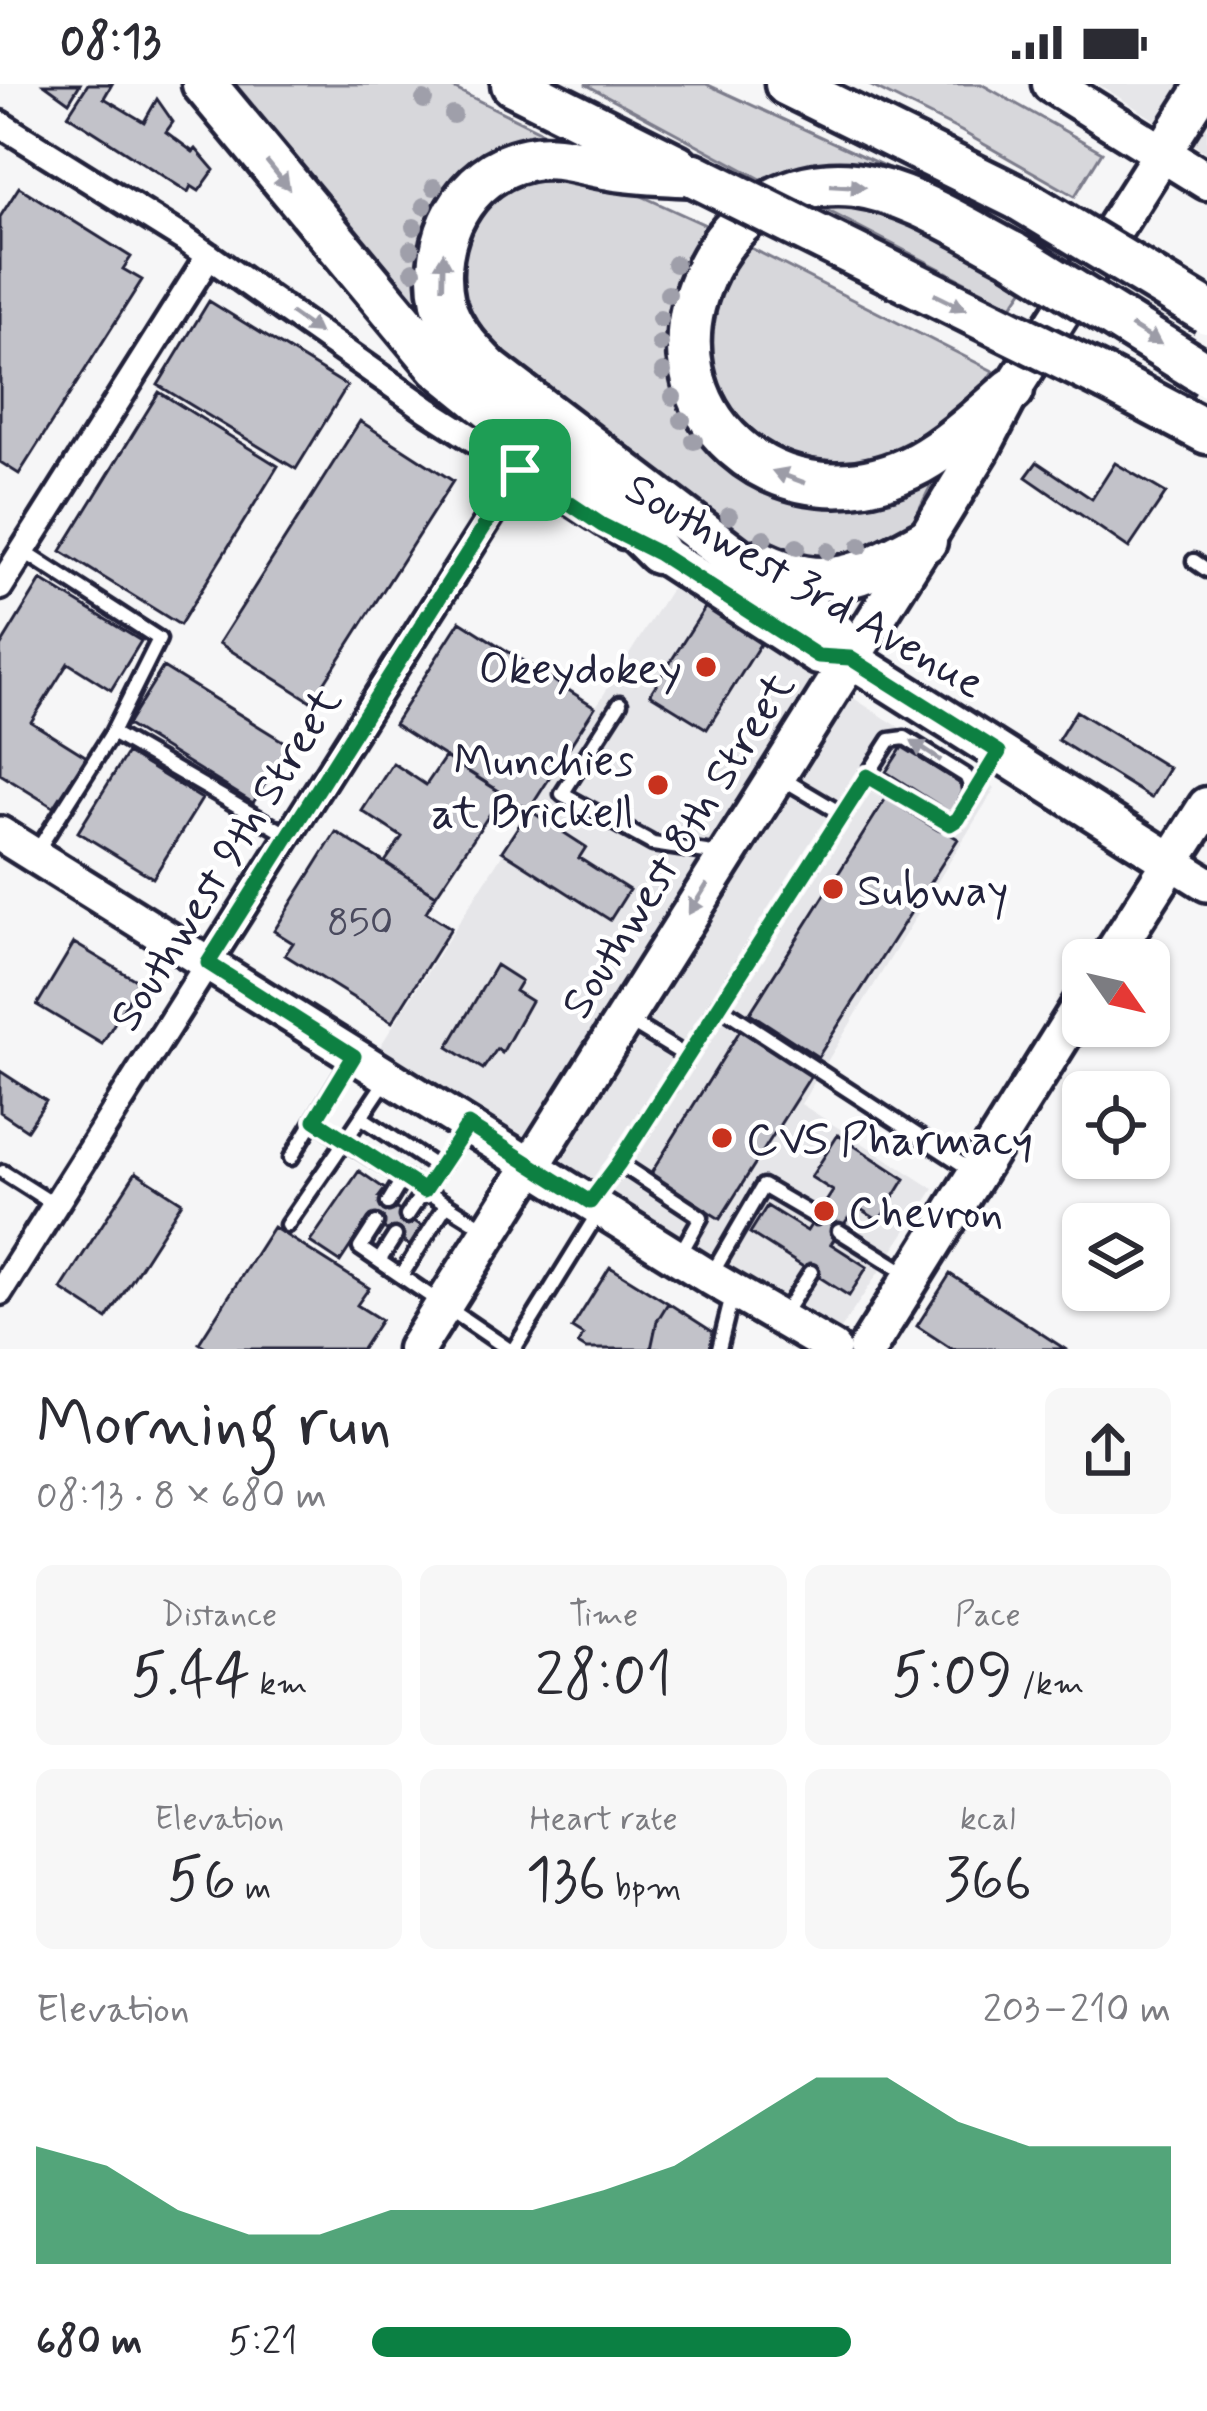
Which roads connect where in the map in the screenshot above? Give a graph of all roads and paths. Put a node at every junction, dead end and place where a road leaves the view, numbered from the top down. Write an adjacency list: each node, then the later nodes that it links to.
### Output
1 (204, 84): 19 (highway, one-way to 19)
2 (513, 84): 8 (highway)
3 (787, 84): 11 (highway, bridge)
4 (1051, 84): 7 (main road)
5 (1206, 84): 7 (main road, Southwest 8th Street)
6 (0, 124): 10 (street, Southwest 3rd Avenue)
7 (1161, 152): 9 (main road); 13 (main road, Southwest 8th Street)
8 (694, 175): 14 (highway, one-way to 14, bridge); 16 (highway, one-way to 8)
9 (1207, 182)
10 (209, 256): 15 (street, Southwest 3rd Avenue, one-way to 15); 18 (street)
11 (1207, 312)
12 (1207, 374): 13 (highway, one-way to 12, bridge)
13 (1012, 390): 17 (main road, Southwest 8th Street)
14 (1207, 432)
15 (520, 470): 19 (street, Southwest 3rd Avenue); 31 (street, Southwest 9th Street)
16 (712, 539): 17 (highway); 21 (highway)
17 (925, 541): 21 (main road, Southwest 8th Street)
18 (23, 551): 20 (street); 23 (lane)
19 (658, 553): 21 (main road, Southwest 3rd Avenue)
20 (0, 587)
21 (850, 658): 24 (main road, Southwest 3rd Avenue); 25 (main road, Southwest 8th Street)
22 (620, 703): 33 (lane)
23 (112, 734): 31 (lane); 32 (lane)
24 (999, 752): 27 (lane); 34 (main road, Southwest 3rd Avenue)
25 (777, 775): 29 (lane); 33 (main road, Southwest 8th Street)
26 (867, 776): 27 (lane); 27 (lane, one-way to 26); 29 (lane)
27 (971, 797)
28 (1207, 806): 34 (main road)
29 (842, 814): 38 (lane)
30 (0, 834): 32 (street)
31 (289, 836): 37 (street, Southwest 9th Street)
32 (34, 855): 37 (street)
33 (726, 855): 39 (main road, Southwest 8th Street, one-way to 39)
34 (1172, 862): 35 (street, Southwest 3rd Avenue); 36 (main road)
35 (1207, 884)
36 (1122, 939)
37 (208, 963): 41 (street); 57 (street, Southwest 9th Street)
38 (719, 1006): 42 (lane); 53 (lane)
39 (624, 1018): 42 (lane); 50 (main road, Southwest 8th Street)
40 (1062, 1035): 53 (main road)
41 (354, 1056): 43 (street); 45 (lane)
42 (686, 1056): 49 (lane)
43 (388, 1076): 44 (lane); 46 (street)
44 (361, 1117): 47 (lane); 51 (lane)
45 (315, 1120): 47 (lane); 48 (lane)
46 (468, 1125): 50 (street); 51 (lane)
47 (345, 1141): 54 (lane); 63 (lane)
48 (291, 1158)
49 (619, 1163): 59 (lane); 67 (lane)
50 (531, 1166): 59 (street); 64 (main road, Southwest 8th Street)
51 (438, 1168): 55 (lane)
52 (3, 1172): 57 (lane)
53 (975, 1173): 71 (main road)
54 (404, 1178): 55 (lane); 56 (lane)
55 (424, 1191): 58 (lane); 60 (lane)
56 (388, 1203)
57 (55, 1204): 72 (street, Southwest 9th Street)
58 (446, 1204): 64 (lane); 70 (lane)
59 (595, 1205): 67 (street); 77 (lane)
60 (407, 1216)
61 (817, 1217): 73 (lane)
62 (376, 1223): 68 (lane)
63 (287, 1226)
64 (489, 1231): 74 (main road, Southwest 8th Street)
65 (839, 1231): 71 (lane)
66 (395, 1236): 68 (lane)
67 (678, 1257): 73 (street)
68 (379, 1261): 70 (lane)
69 (811, 1272): 75 (lane)
70 (401, 1276): 74 (lane)
71 (912, 1276): 80 (main road)
72 (3, 1281)
73 (721, 1284): 75 (street); 78 (lane)
74 (443, 1306): 76 (main road, Southwest 8th Street); 77 (lane)
75 (780, 1319): 79 (street)
76 (416, 1349)
77 (511, 1349)
78 (719, 1349)
79 (833, 1349)
80 (867, 1349)

